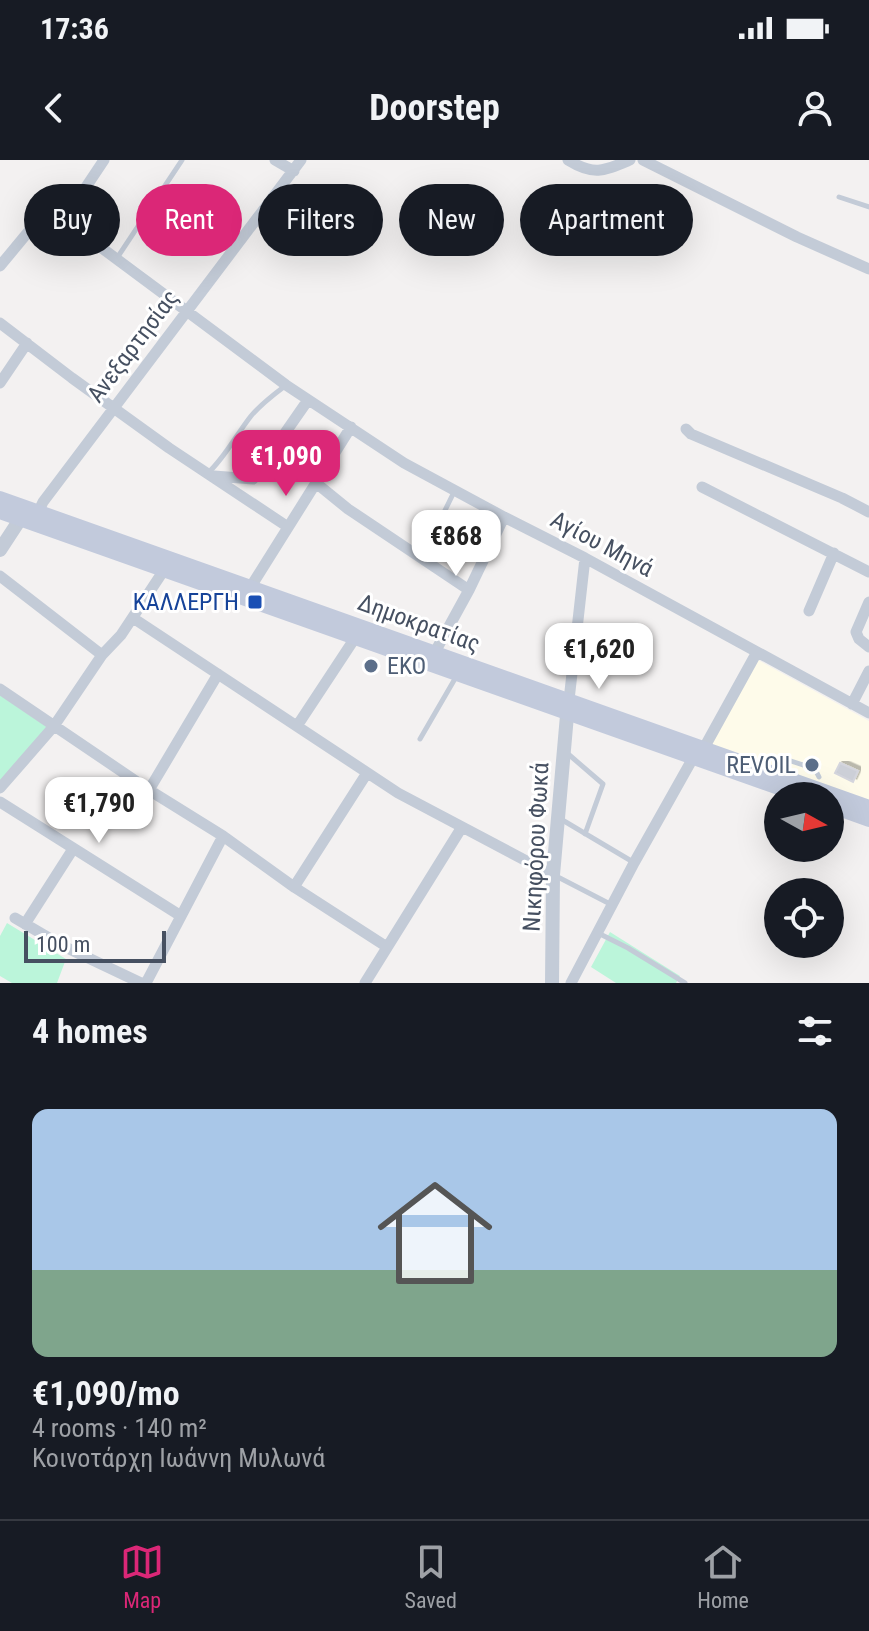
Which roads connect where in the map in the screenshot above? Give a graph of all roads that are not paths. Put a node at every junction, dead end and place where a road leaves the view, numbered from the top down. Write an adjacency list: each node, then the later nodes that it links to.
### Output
1 (104, 160): 9 (street)
2 (182, 160): 14 (lane)
3 (275, 160): 8 (street)
4 (301, 160): 8 (street, Ανεξαρτησίας)
5 (568, 160): 6 (street)
6 (630, 160)
7 (643, 160): 16 (street)
8 (294, 171): 17 (street, Ανεξαρτησίας)
9 (88, 184)
10 (839, 197): 11 (lane)
11 (869, 207)
12 (24, 237): 15 (street, Αγίου Μηνά)
13 (112, 256): 14 (street, Αγίου Μηνά)
14 (116, 259): 17 (street, Αγίου Μηνά)
15 (0, 266)
16 (869, 269)
17 (187, 311): 21 (street, Αγίου Μηνά); 23 (street, Ανεξαρτησίας)
18 (0, 323): 19 (street)
19 (27, 343): 20 (street); 23 (street)
20 (0, 383)
21 (286, 385): 22 (street, Αγίου Μηνά); 26 (lane)
22 (308, 400): 24 (street, Αγίου Μηνά); 26 (street)
23 (114, 408): 26 (street); 33 (street, Ανεξαρτησίας)
24 (351, 427): 27 (street); 29 (street, Αγίου Μηνά)
25 (686, 429): 32 (street)
26 (211, 475): 35 (street)
27 (316, 483): 35 (street); 38 (street)
28 (702, 487): 37 (street)
29 (454, 491): 34 (street, Αγίου Μηνά); 38 (lane)
30 (0, 498): 33 (main road, Δημοκρατίας)
31 (0, 512): 33 (main road, Δημοκρατίας)
32 (869, 512)
33 (28, 515): 36 (street, Ανεξαρτησίας); 40 (main road, Δημοκρατίας); 43 (main road, Δημοκρατίας)
34 (504, 517): 39 (street, Αγίου Μηνά); 44 (street)
35 (288, 527): 43 (street)
36 (0, 550)
37 (834, 553): 41 (street); 46 (street)
38 (419, 557): 44 (street)
39 (585, 558): 51 (street, Αγίου Μηνά); 58 (street)
40 (164, 570): 47 (street); 48 (main road, Δημοκρατίας)
41 (869, 572)
42 (0, 576): 52 (street)
43 (250, 588): 50 (main road, Δημοκρατίας)
44 (469, 590): 50 (street)
45 (869, 602): 49 (street)
46 (809, 611)
47 (133, 618): 52 (street); 54 (street)
48 (358, 643): 55 (main road, Δημοκρατίας); 61 (street)
49 (869, 647)
50 (435, 652): 58 (main road, Δημοκρατίας)
51 (757, 652): 57 (street, Αγίου Μηνά); 64 (street)
52 (102, 655): 60 (street)
53 (869, 671): 57 (street)
54 (218, 674): 61 (street); 70 (street)
55 (457, 675): 58 (main road, Δημοκρατίας); 62 (lane)
56 (0, 689): 60 (street)
57 (852, 704): 59 (street, Αγίου Μηνά)
58 (568, 707): 63 (street, Νικηφόρου Φωκά); 64 (main road, Δημοκρατίας)
59 (869, 713)
60 (54, 726): 69 (street); 70 (street)
61 (297, 726): 66 (street)
62 (420, 739)
63 (563, 749): 74 (street, Νικηφόρου Φωκά); 77 (lane)
64 (699, 753): 68 (main road, Δημοκρατίας); 72 (main road, Δημοκρατίας); 80 (street)
65 (779, 766): 67 (lane)
66 (367, 773): 76 (street); 82 (street)
67 (819, 777)
68 (768, 782)
69 (0, 788)
70 (149, 790): 78 (street)
71 (0, 802): 79 (street)
72 (869, 807)
73 (844, 811): 75 (main road)
74 (558, 818): 77 (lane); 81 (street, Νικηφόρου Φωκά)
75 (869, 820)
76 (462, 827): 81 (street); 86 (street)
77 (585, 834): 80 (lane)
78 (223, 836): 82 (street); 84 (street)
79 (73, 849): 84 (street); 87 (street)
80 (634, 863): 83 (street)
81 (553, 875): 83 (lane); 89 (street, Νικηφόρου Φωκά)
82 (294, 887): 86 (street)
83 (612, 905): 85 (street)
84 (181, 916): 87 (street)
85 (597, 932): 90 (street); 91 (lane)
86 (387, 947): 88 (street)
87 (143, 983)
88 (365, 983)
89 (552, 983)
90 (571, 983)
91 (685, 983)

